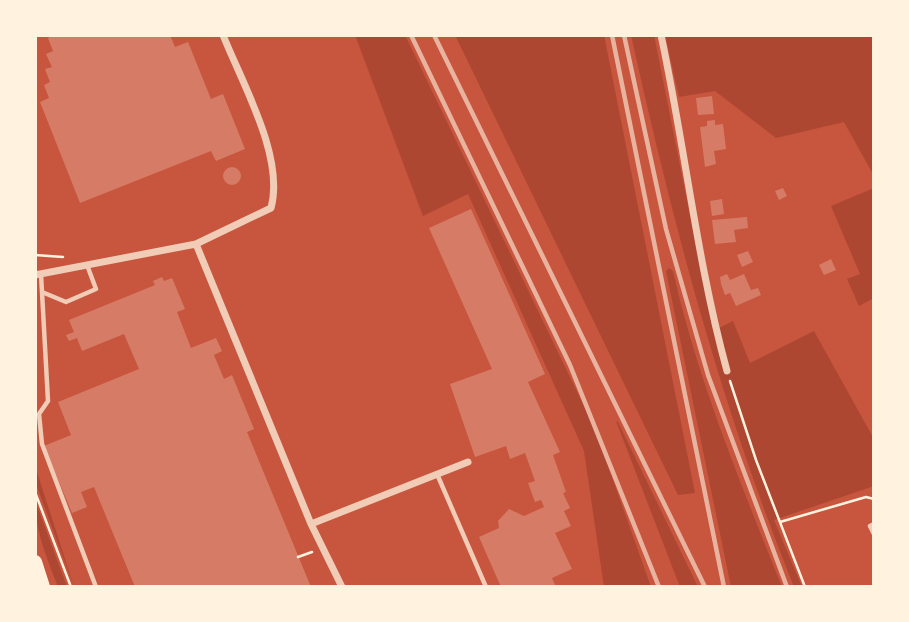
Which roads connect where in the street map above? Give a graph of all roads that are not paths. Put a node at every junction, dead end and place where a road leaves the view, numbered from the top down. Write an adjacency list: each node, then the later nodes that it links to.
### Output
1 (223, 35): 3 (street)
2 (660, 35): 7 (street)
3 (197, 244): 4 (street); 10 (street)
4 (87, 265): 5 (street); 6 (lane)
5 (38, 275): 6 (lane)
6 (43, 292): 15 (lane)
7 (727, 371)
8 (468, 462): 9 (street)
9 (437, 474): 10 (street); 17 (lane)
10 (311, 524): 16 (street)
11 (874, 524): 12 (lane)
12 (874, 534)
13 (35, 562): 14 (main road)
14 (43, 587)
15 (96, 587)
16 (342, 587)
17 (486, 587)

